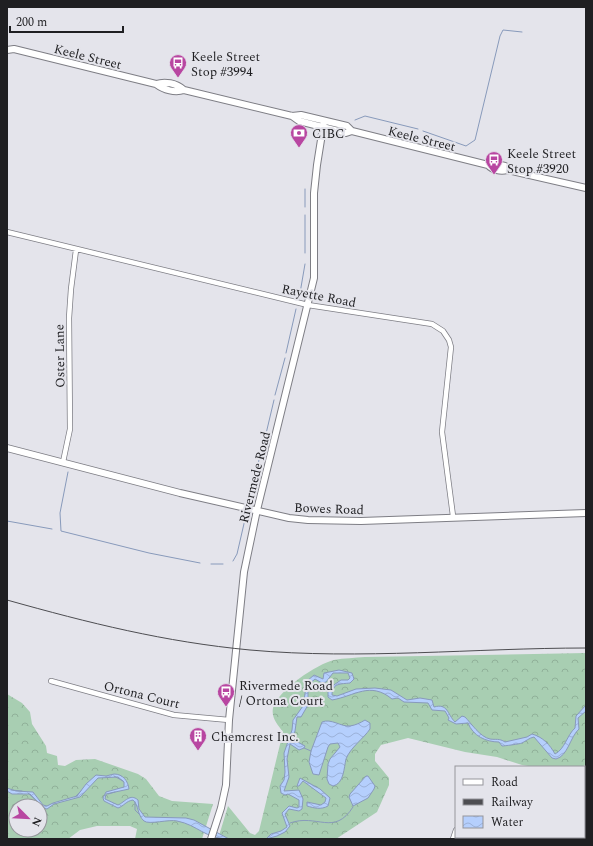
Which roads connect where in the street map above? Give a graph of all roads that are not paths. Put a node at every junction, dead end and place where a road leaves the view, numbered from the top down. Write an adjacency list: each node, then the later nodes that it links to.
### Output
1 (7, 43): 2 (street, Keele Street)
2 (14, 49): 3 (street, Keele Street); 4 (street, Keele Street)
3 (7, 50)
4 (324, 124): 5 (street, Keele Street); 8 (street, Rivermede Road)
5 (586, 188)
6 (7, 232): 7 (street, Rayette Road)
7 (76, 250): 8 (street, Rayette Road); 10 (street, Oster Lane)
8 (308, 305): 11 (street, Rivermede Road); 13 (street, Rayette Road)
9 (7, 448): 10 (street, Bowes Road)
10 (63, 462): 11 (street, Bowes Road)
11 (257, 510): 13 (street, Bowes Road); 15 (street, Rivermede Road)
12 (586, 513): 13 (street, Bowes Road)
13 (453, 516)
14 (51, 682): 15 (street, Ortona Court)
15 (229, 720): 16 (street, Rivermede Road)
16 (211, 839)

